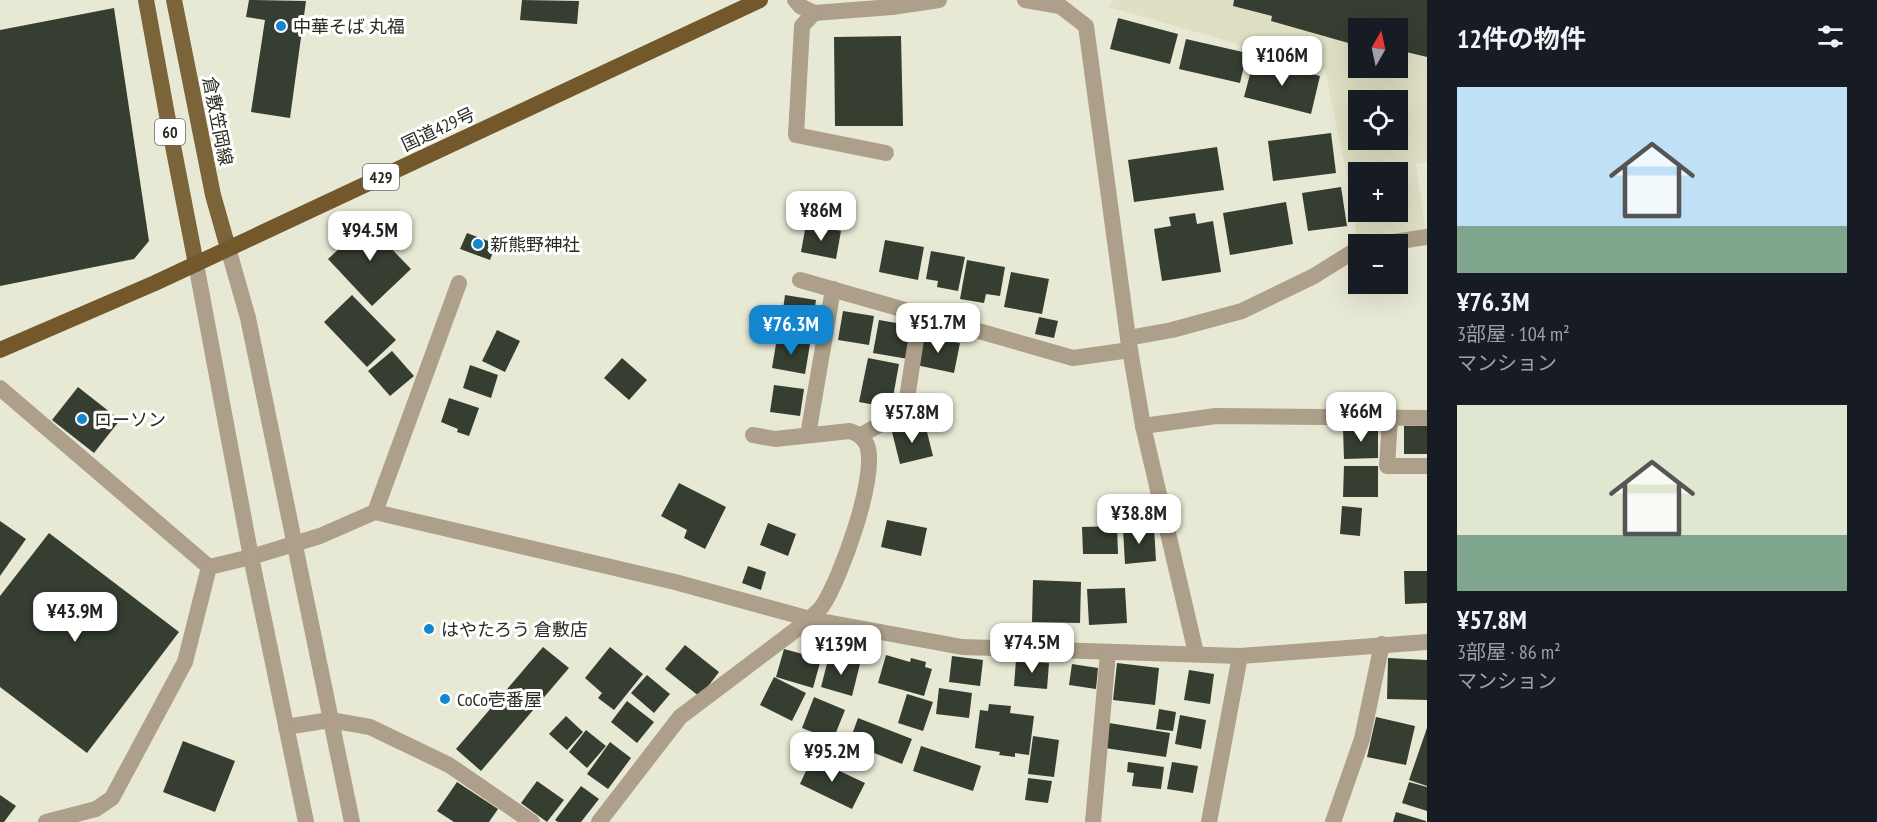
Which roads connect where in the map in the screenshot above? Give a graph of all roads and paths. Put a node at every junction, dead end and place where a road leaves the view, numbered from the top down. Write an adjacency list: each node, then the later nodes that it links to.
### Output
1 (146, 0): 13 (main road, 60)
2 (174, 0): 11 (main road, 倉敷笠岡線 / 60)
3 (760, 0): 11 (highway, 国道429号 / 429)
4 (795, 0): 7 (street)
5 (939, 0): 7 (street)
6 (1025, 0): 18 (street)
7 (814, 13): 8 (street)
8 (886, 153)
9 (1427, 237): 10 (street)
10 (1408, 240)
11 (228, 248): 13 (highway, 国道429号 / 429); 29 (street)
12 (1348, 255): 18 (street)
13 (196, 264): 19 (highway, 国道429号 / 429); 30 (street)
14 (800, 280): 16 (street)
15 (459, 283): 28 (street)
16 (834, 290): 17 (street); 25 (street)
17 (920, 314): 18 (street); 26 (street)
18 (1129, 344): 23 (street)
19 (0, 350)
20 (0, 388): 31 (street)
21 (1427, 418): 22 (street)
22 (1390, 419): 23 (street); 27 (street)
23 (1143, 426): 36 (street)
24 (753, 435): 25 (street)
25 (808, 435): 26 (street)
26 (861, 435): 32 (street)
27 (1427, 466)
28 (375, 512): 29 (street); 32 (street)
29 (295, 543): 30 (street); 38 (street)
30 (251, 557): 31 (street); 39 (street)
31 (209, 567): 40 (street)
32 (810, 619): 35 (street); 44 (street)
33 (1427, 642): 34 (street)
34 (1382, 644): 37 (street); 47 (street)
35 (1108, 652): 36 (street); 45 (street)
36 (1196, 653): 37 (street)
37 (1240, 656): 46 (street)
38 (330, 720): 39 (street); 42 (street); 43 (street)
39 (286, 727): 41 (street)
40 (46, 822)
41 (306, 822)
42 (352, 822)
43 (532, 822)
44 (599, 822)
45 (1094, 822)
46 (1209, 822)
47 (1333, 822)

